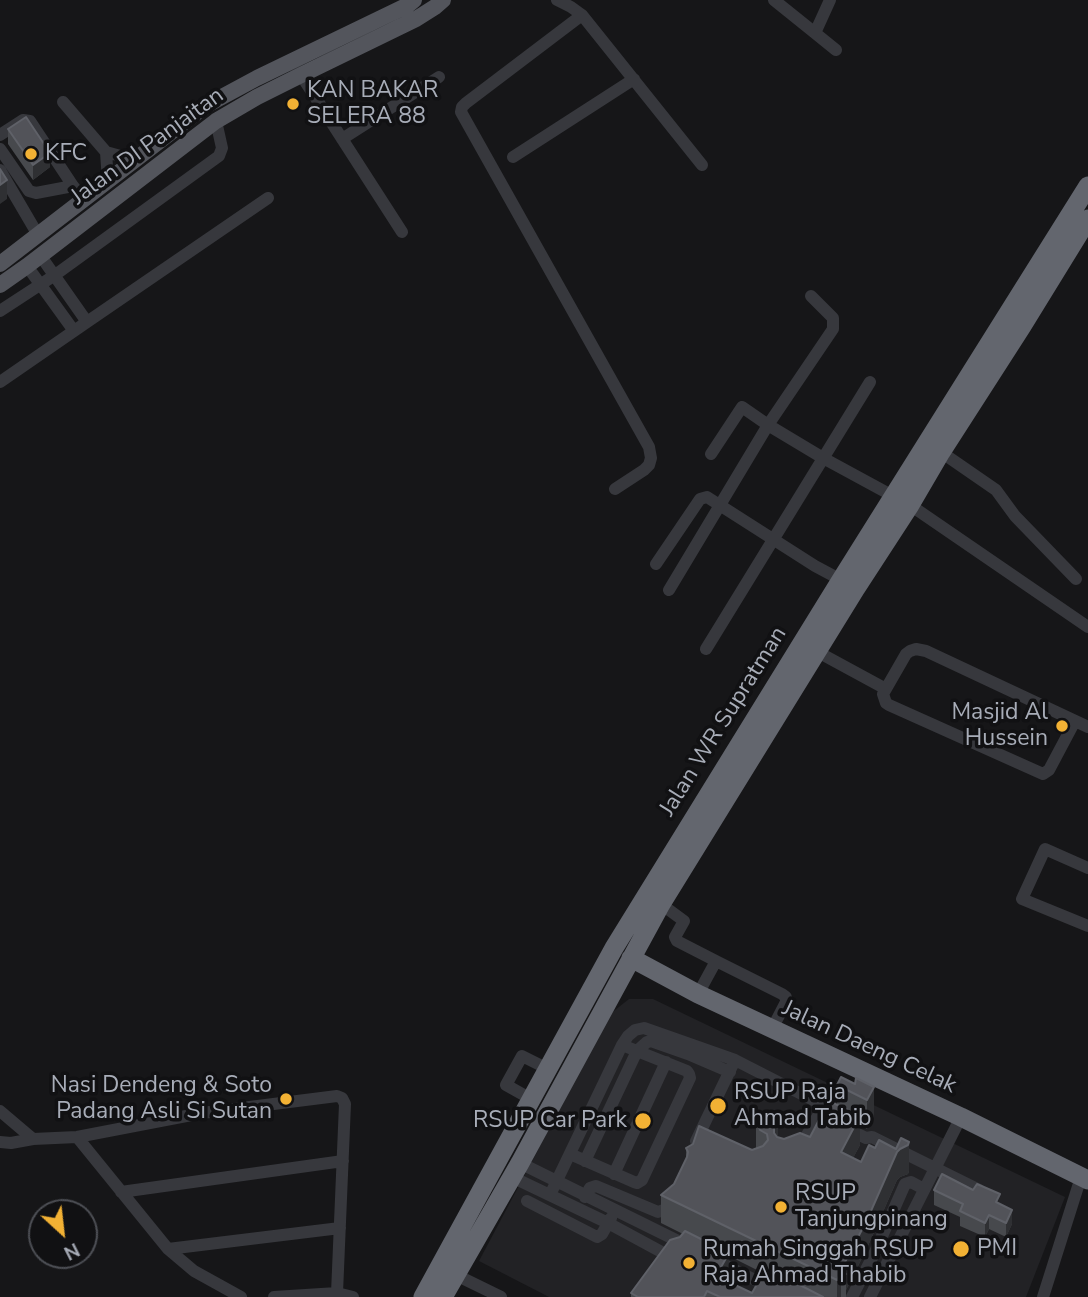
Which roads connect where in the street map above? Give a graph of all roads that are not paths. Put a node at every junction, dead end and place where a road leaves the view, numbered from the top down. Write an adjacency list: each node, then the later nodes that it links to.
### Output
1 (414, 0): 19 (main road, Jalan DI Panjaitan)
2 (443, 0): 9 (main road, Jalan DI Panjaitan)
3 (557, 0): 6 (street)
4 (830, 0): 7 (street)
5 (776, 1): 7 (street)
6 (583, 15): 11 (street); 48 (street)
7 (815, 33): 8 (street)
8 (836, 50)
9 (301, 75): 13 (main road, Jalan DI Panjaitan); 15 (street)
10 (439, 78): 15 (street)
11 (634, 79): 18 (street); 20 (street)
12 (63, 102): 17 (street)
13 (216, 121): 21 (main road, Jalan DI Panjaitan); 35 (street)
14 (0, 135): 25 (street)
15 (342, 139): 30 (street)
16 (0, 149): 25 (street)
17 (106, 152): 19 (street); 24 (street)
18 (513, 157)
19 (134, 161): 21 (main road); 23 (main road); 24 (main road, Jalan DI Panjaitan)
20 (702, 165)
21 (154, 168): 23 (main road, Jalan DI Panjaitan)
22 (0, 170): 31 (street)
23 (139, 179): 32 (main road, Jalan DI Panjaitan)
24 (108, 181): 28 (main road, Jalan DI Panjaitan)
25 (74, 186): 28 (street)
26 (1088, 186): 49 (highway, Jalan WR Supratman)
27 (268, 198): 40 (street)
28 (84, 200): 31 (main road, Jalan DI Panjaitan)
29 (1088, 219): 45 (highway, Jalan WR Supratman)
30 (402, 232)
31 (38, 235): 33 (main road, Jalan DI Panjaitan)
32 (40, 255): 34 (main road, Jalan DI Panjaitan); 35 (street)
33 (0, 264)
34 (27, 266): 36 (main road, Jalan DI Panjaitan); 37 (street)
35 (55, 275): 37 (street); 40 (street)
36 (0, 285)
37 (41, 285): 39 (street); 41 (street)
38 (811, 296): 44 (street)
39 (0, 310)
40 (87, 322): 41 (street)
41 (74, 331): 42 (street)
42 (0, 382)
43 (870, 382): 47 (street)
44 (768, 425): 46 (street); 47 (street); 50 (street)
45 (941, 452): 49 (highway, Jalan WR Supratman); 53 (street)
46 (711, 454)
47 (823, 458): 49 (street); 51 (street)
48 (615, 489)
49 (902, 500): 54 (highway, Jalan WR Supratman); 56 (street)
50 (719, 505): 51 (street); 52 (street); 55 (street)
51 (773, 540): 54 (street); 57 (street)
52 (656, 564)
53 (1076, 579)
54 (848, 584): 58 (highway, Jalan WR Supratman); 73 (highway, Jalan WR Supratman)
55 (669, 590)
56 (1088, 627)
57 (706, 649)
58 (817, 651): 59 (street); 63 (highway, Jalan WR Supratman)
59 (886, 689): 60 (street); 60 (street)
60 (1075, 721): 61 (street)
61 (1088, 727)
62 (1088, 869): 64 (street)
63 (661, 904): 65 (highway, Jalan WR Supratman); 66 (street)
64 (1088, 926)
65 (631, 958): 67 (highway, Jalan Daeng Celak); 87 (highway, Jalan WR Supratman)
66 (716, 961): 67 (street); 68 (street)
67 (698, 994): 68 (highway, Jalan Daeng Celak)
68 (772, 1030): 77 (highway, Jalan Daeng Celak)
69 (622, 1045): 70 (street); 72 (street); 82 (street)
70 (637, 1051): 71 (street); 72 (street); 85 (street)
71 (666, 1062): 88 (street); 88 (street)
72 (733, 1066): 76 (street); 81 (street)
73 (548, 1069): 74 (highway, Jalan WR Supratman); 74 (street)
74 (531, 1099): 108 (highway, Jalan WR Supratman)
75 (0, 1111): 79 (street)
76 (819, 1114): 83 (street); 86 (street)
77 (961, 1117): 86 (street); 89 (highway, Jalan Daeng Celak)
78 (77, 1137): 79 (street); 84 (street); 94 (street)
79 (33, 1139): 80 (street)
80 (0, 1142)
81 (698, 1147)
82 (570, 1154): 85 (street); 90 (street)
83 (789, 1157)
84 (343, 1161): 94 (street); 99 (street)
85 (585, 1161): 88 (street)
86 (935, 1167): 91 (street); 92 (street)
87 (516, 1170): 90 (street); 95 (street); 103 (highway, Jalan WR Supratman)
88 (614, 1174)
89 (1084, 1179): 114 (street)
90 (557, 1182): 95 (street); 96 (street)
91 (924, 1189): 101 (street); 102 (street)
92 (979, 1190)
93 (675, 1191): 96 (street)
94 (121, 1192): 100 (street)
95 (550, 1195): 98 (street)
96 (585, 1197): 98 (street)
97 (527, 1201): 98 (street)
98 (611, 1217): 111 (street)
99 (340, 1228): 100 (street); 104 (street)
100 (168, 1249): 105 (street)
101 (874, 1252): 102 (street); 112 (street)
102 (889, 1259): 113 (street)
103 (456, 1275): 109 (highway, Jalan WR Supratman); 110 (street)
104 (337, 1293): 106 (street); 107 (street)
105 (241, 1297)
106 (274, 1297)
107 (353, 1297)
108 (423, 1297)
109 (443, 1297)
110 (501, 1297)
111 (789, 1297)
112 (852, 1297)
113 (870, 1297)
114 (1043, 1297)

